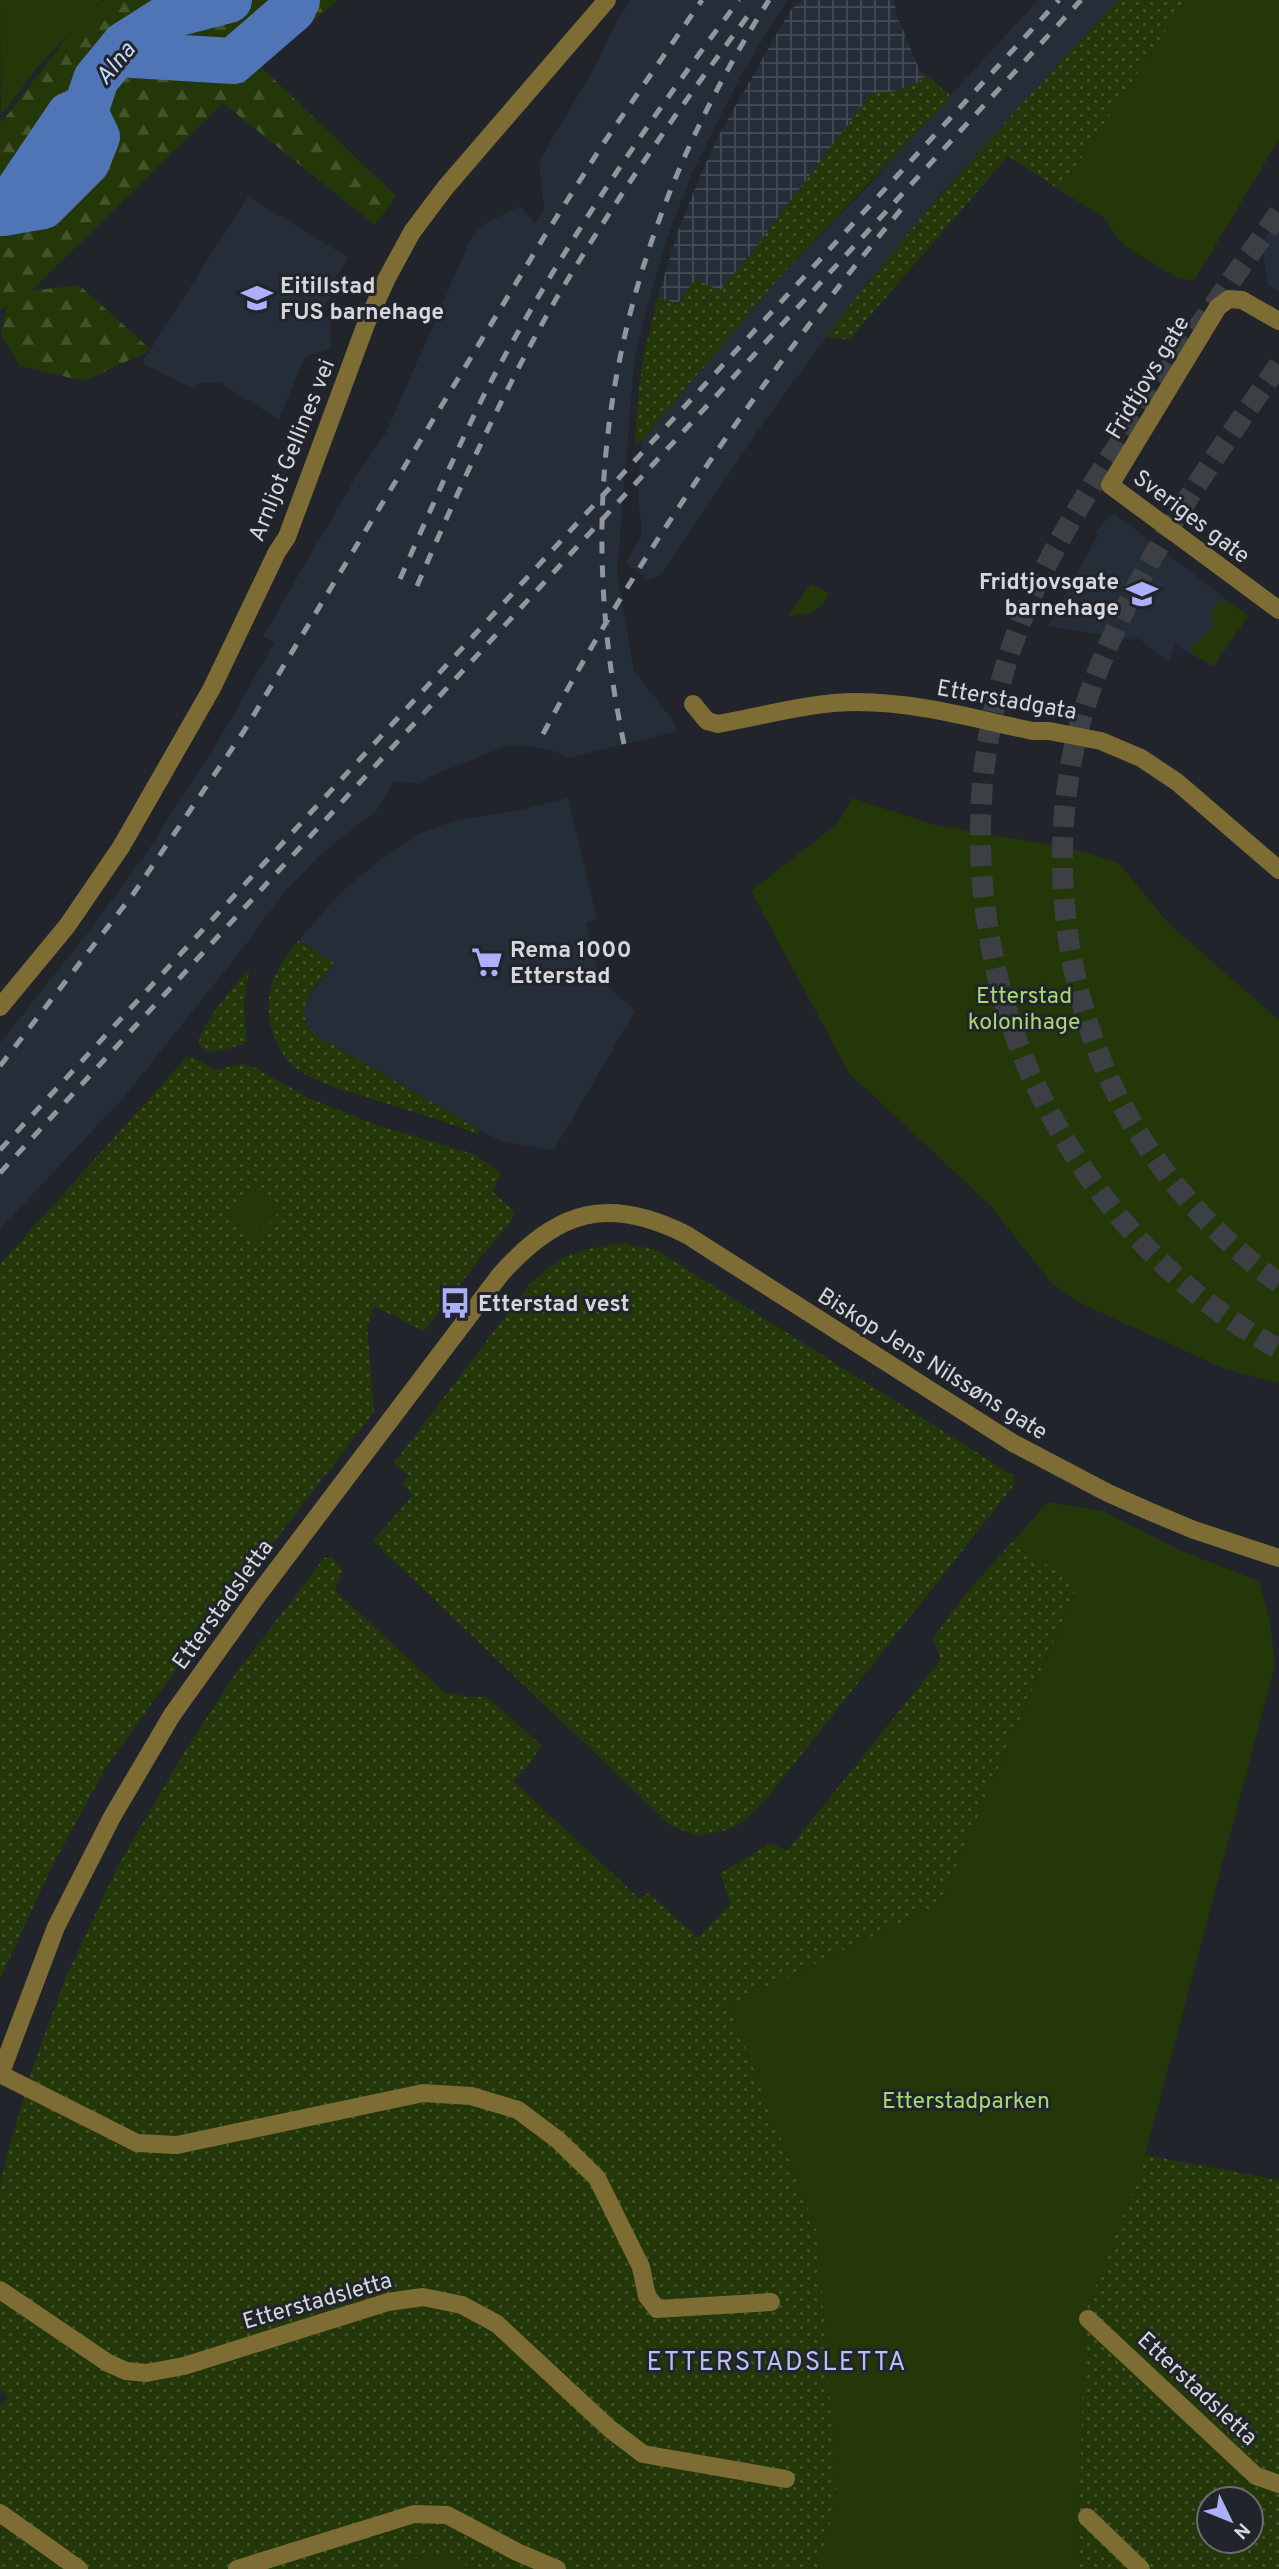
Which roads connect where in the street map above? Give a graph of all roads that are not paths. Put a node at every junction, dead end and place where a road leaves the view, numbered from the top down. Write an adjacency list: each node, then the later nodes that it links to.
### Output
1 (607, 0): 7 (street, Arnljot Gellines vei)
2 (1279, 321): 3 (street, Fridtjovs gate)
3 (1110, 485): 4 (street, Sveriges gate)
4 (1279, 610)
5 (694, 704): 6 (street, Etterstadgata)
6 (1279, 870)
7 (0, 1007)
8 (568, 1220): 9 (street, Biskop Jens Nilssøns gate); 10 (street, Etterstadsletta)
9 (1279, 1558)
10 (0, 2075): 12 (street, Etterstadsletta)
11 (0, 2290): 14 (street, Etterstadsletta)
12 (771, 2302)
13 (1088, 2319): 15 (street, Etterstadsletta)
14 (786, 2479)
15 (1279, 2484)
16 (0, 2513): 18 (street)
17 (1087, 2517): 21 (street)
18 (79, 2569)
19 (237, 2569): 20 (street)
20 (557, 2569)
21 (1141, 2569)

